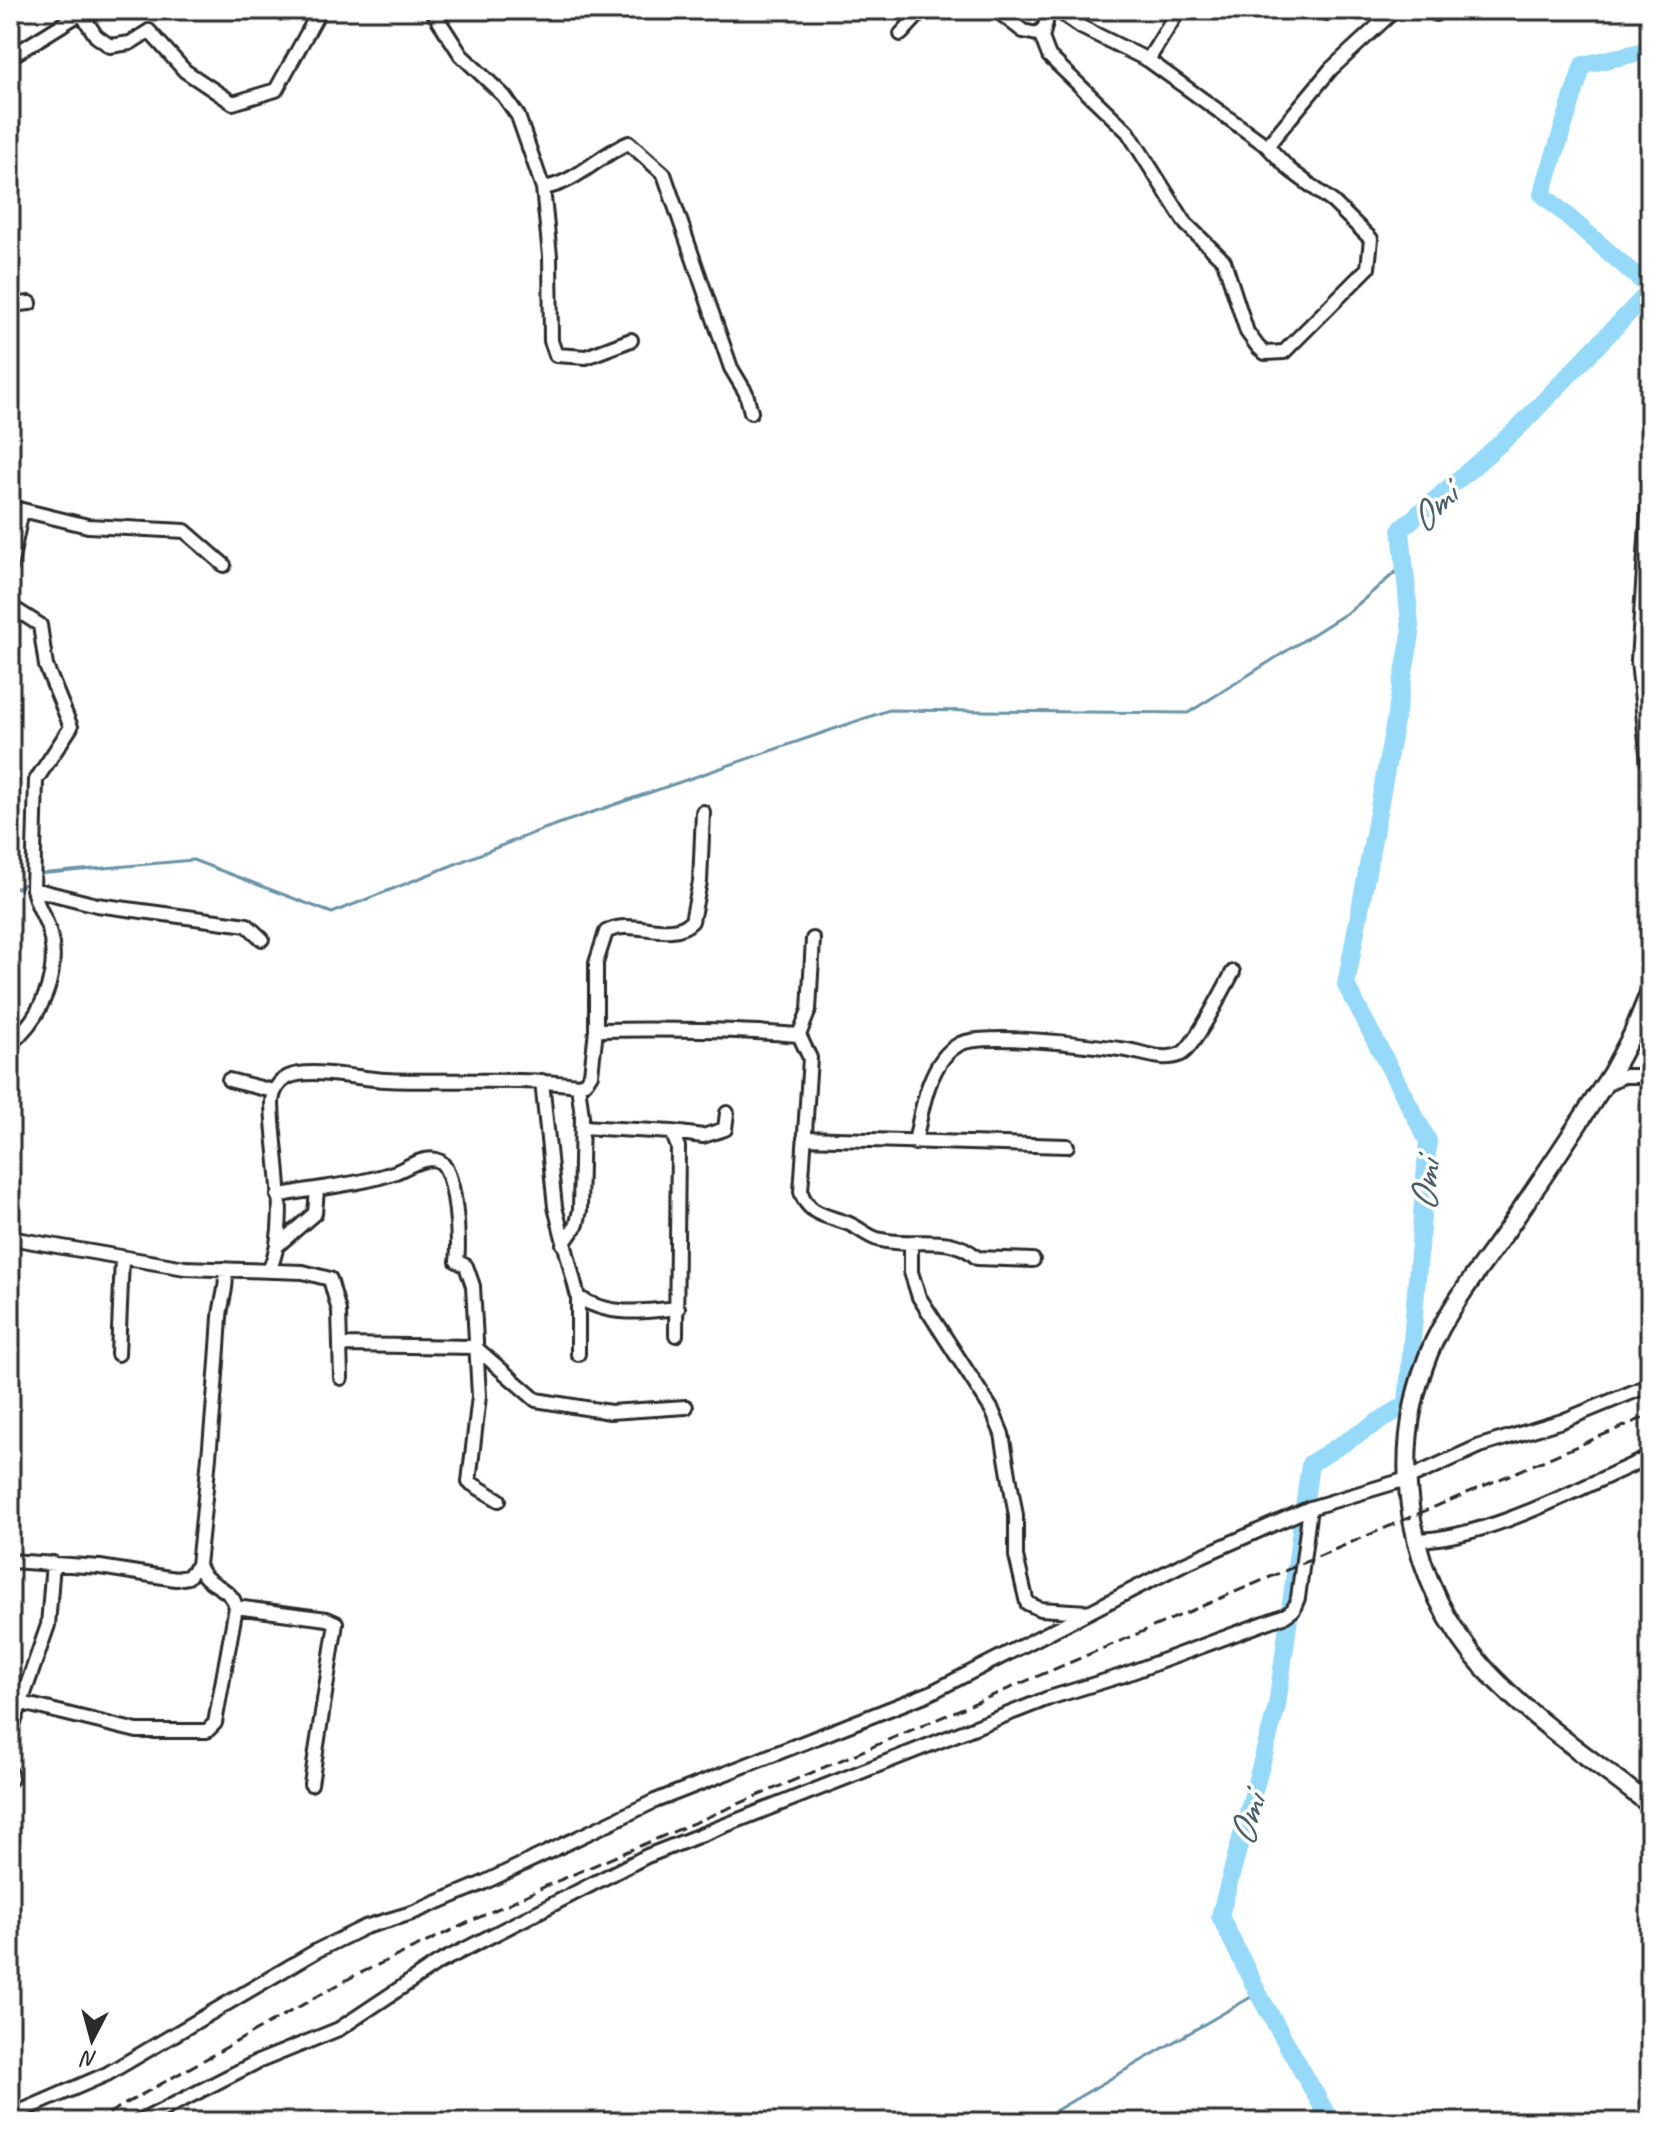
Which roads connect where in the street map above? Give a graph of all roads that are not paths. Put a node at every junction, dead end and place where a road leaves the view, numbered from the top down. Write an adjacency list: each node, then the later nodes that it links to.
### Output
1 (320, 10): 9 (street)
2 (432, 10): 15 (street)
3 (923, 10): 11 (street)
4 (996, 10): 10 (street)
5 (1049, 10): 10 (street)
6 (1057, 10): 13 (street)
7 (1179, 10): 13 (street)
8 (1395, 10): 14 (street)
9 (80, 12): 12 (street)
10 (1043, 29): 14 (street)
11 (901, 34)
12 (10, 57)
13 (1148, 60): 14 (street)
14 (1267, 146)
15 (543, 188): 18 (street); 19 (street)
16 (30, 303): 17 (street)
17 (10, 305)
18 (631, 340)
19 (751, 412)
20 (16, 509): 23 (street); 24 (street)
21 (1650, 509): 22 (main road)
22 (1648, 531): 25 (main road)
23 (224, 565)
24 (10, 568)
25 (1647, 583): 27 (main road)
26 (10, 606): 29 (street)
27 (1650, 762)
28 (703, 812): 34 (street)
29 (33, 889): 30 (street); 36 (street)
30 (262, 939)
31 (813, 939): 35 (street)
32 (1233, 972): 47 (street)
33 (1650, 991): 41 (main road)
34 (596, 1030): 35 (street); 40 (street)
35 (799, 1035): 46 (street)
36 (10, 1044)
37 (1650, 1076): 41 (street)
38 (229, 1080): 42 (street)
39 (542, 1081): 40 (street); 42 (street); 52 (street)
40 (578, 1085): 44 (street)
41 (1604, 1085): 70 (main road)
42 (273, 1091): 50 (street)
43 (727, 1113): 45 (street)
44 (582, 1127): 45 (street); 52 (street)
45 (672, 1132): 60 (street)
46 (804, 1138): 47 (street); 53 (street)
47 (915, 1143): 48 (street)
48 (1067, 1146)
49 (317, 1190): 50 (street); 54 (street); 63 (street)
50 (278, 1196): 54 (street)
51 (10, 1238): 55 (street)
52 (563, 1244): 59 (street)
53 (911, 1244): 56 (street); 78 (street)
54 (277, 1246): 58 (street)
55 (122, 1259): 57 (street); 64 (street)
56 (1033, 1260)
57 (224, 1269): 58 (street); 76 (street)
58 (269, 1271): 62 (street)
59 (578, 1297): 60 (street); 65 (street)
60 (678, 1308): 61 (street)
61 (676, 1335)
62 (340, 1345): 63 (street); 66 (street)
63 (475, 1347): 68 (street); 71 (street)
64 (118, 1354)
65 (578, 1354)
66 (341, 1378)
67 (1650, 1385): 70 (street)
68 (686, 1407)
69 (1650, 1457): 73 (street)
70 (1407, 1479): 72 (street); 73 (main road)
71 (499, 1500)
72 (1310, 1508): 78 (street); 86 (street)
73 (1416, 1540): 84 (main road)
74 (10, 1561): 75 (street)
75 (53, 1563): 76 (street); 79 (street)
76 (198, 1565): 77 (street)
77 (236, 1607): 79 (street); 83 (street)
78 (1090, 1613): 85 (street)
79 (22, 1703): 80 (street)
80 (10, 1734)
81 (10, 1772): 82 (street)
82 (11, 1779)
83 (311, 1784)
84 (1650, 1805)
85 (10, 2116)
86 (139, 2122)

